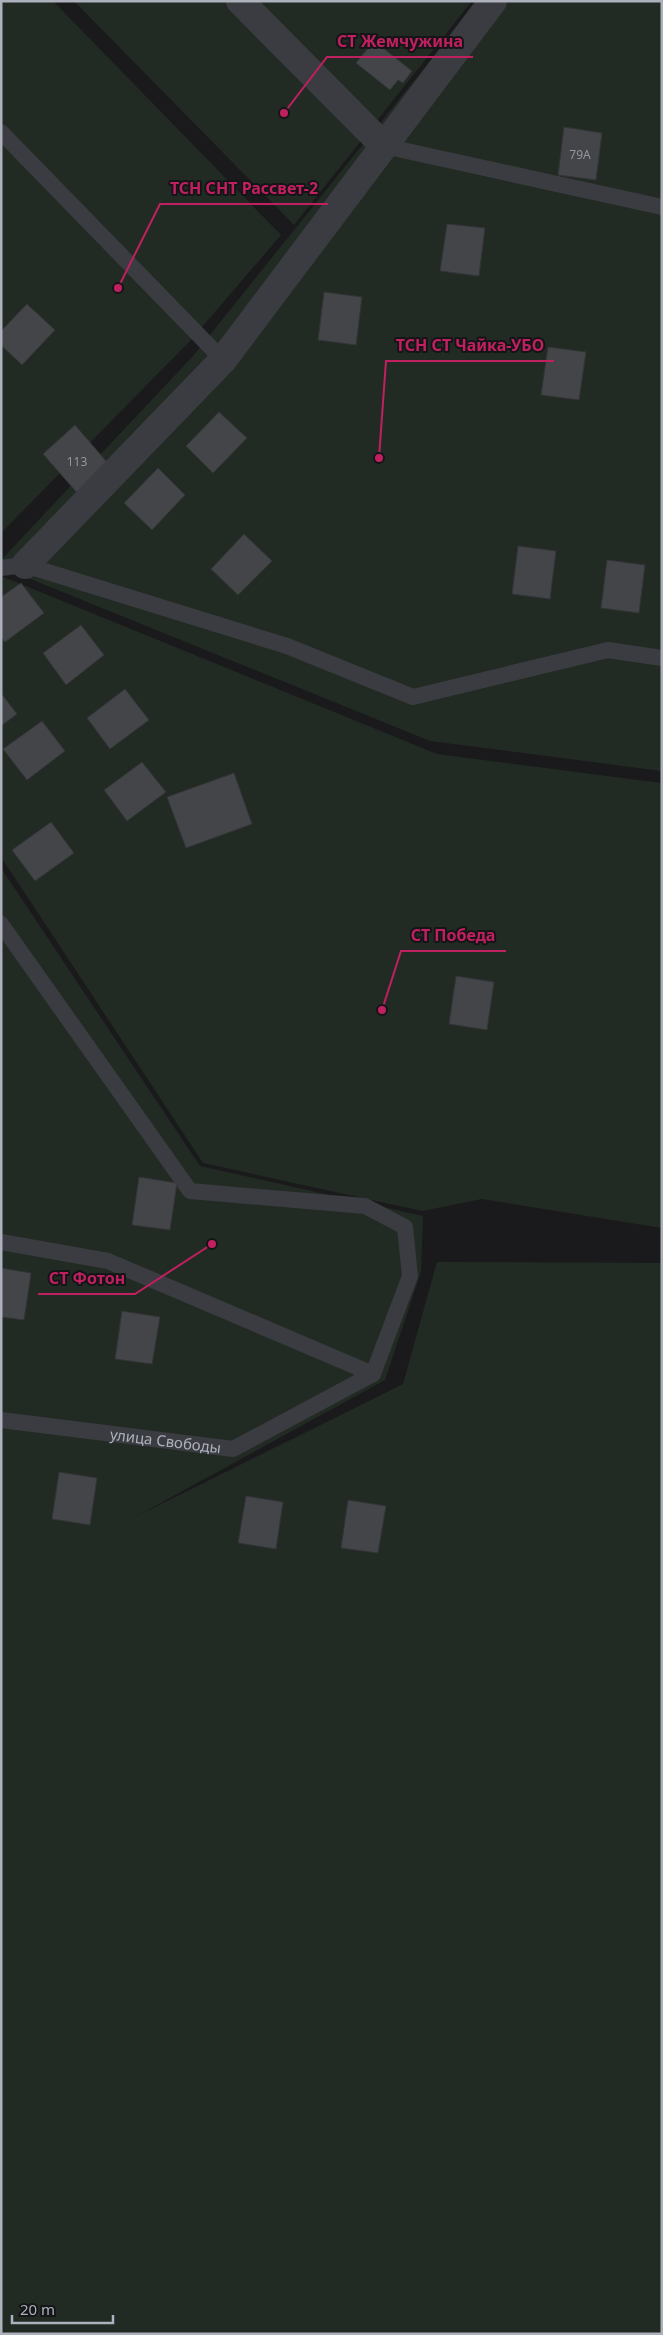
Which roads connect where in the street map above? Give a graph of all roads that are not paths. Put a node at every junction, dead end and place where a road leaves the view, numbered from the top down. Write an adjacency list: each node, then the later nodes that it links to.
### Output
1 (240, 1): 4 (street)
2 (493, 1): 4 (street)
3 (1, 132): 6 (lane)
4 (384, 146): 5 (lane); 6 (street)
5 (662, 207)
6 (223, 360): 7 (street)
7 (13, 567): 8 (lane)
8 (662, 658)
9 (1, 924): 11 (lane)
10 (1, 1242): 11 (lane)
11 (373, 1374): 12 (lane, улица Свободы)
12 (1, 1420)

